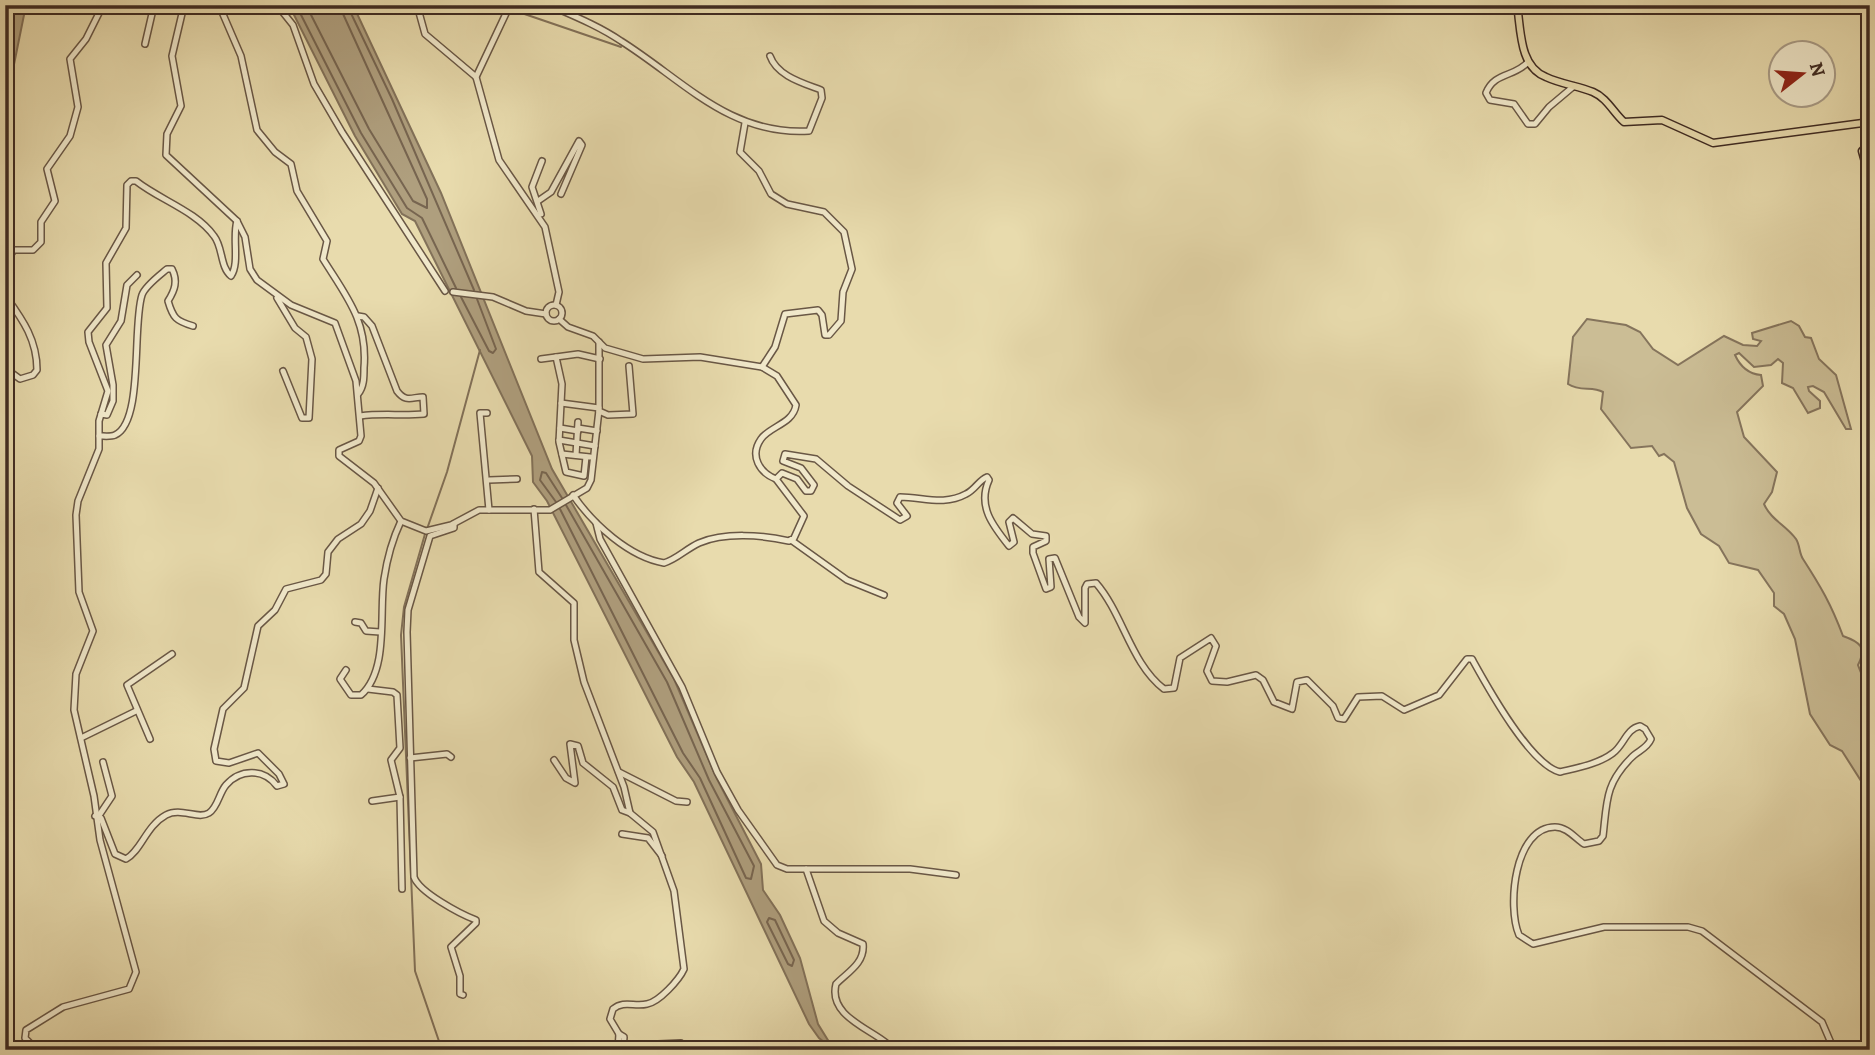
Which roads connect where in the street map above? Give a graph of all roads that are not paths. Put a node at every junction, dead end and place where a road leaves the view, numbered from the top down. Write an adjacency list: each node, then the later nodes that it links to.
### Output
1 (103, 5): 24 (street)
2 (154, 5): 10 (street)
3 (184, 5): 23 (street)
4 (219, 5): 33 (street)
5 (277, 5): 27 (street)
6 (417, 5): 13 (street)
7 (510, 5): 13 (street)
8 (550, 5): 16 (street)
9 (1517, 5): 12 (main road)
10 (145, 44)
11 (770, 56): 16 (street)
12 (1528, 62): 14 (main road); 14 (street)
13 (476, 77): 22 (street)
14 (1574, 86): 15 (main road)
15 (1870, 122)
16 (745, 124): 42 (street)
17 (1870, 144): 19 (main road)
18 (542, 161): 21 (street)
19 (1870, 180)
20 (561, 194): 21 (street)
21 (538, 201): 22 (street)
22 (541, 217): 31 (street)
23 (237, 221): 30 (street); 49 (street)
24 (5, 262)
25 (1870, 271): 36 (main road)
26 (137, 275): 49 (street)
27 (445, 291)
28 (453, 292): 32 (street)
29 (5, 295): 43 (street)
30 (275, 295): 44 (street); 45 (street)
31 (556, 305): 32 (street); 34 (street)
32 (546, 314): 34 (street)
33 (358, 316): 45 (street); 50 (street)
34 (559, 319): 37 (street)
35 (193, 326): 54 (street)
36 (1870, 332)
37 (599, 342): 40 (street); 42 (street)
38 (556, 357): 39 (street); 40 (street); 46 (street)
39 (541, 359)
40 (600, 359): 47 (street)
41 (629, 366): 47 (street)
42 (762, 367): 62 (street)
43 (5, 368)
44 (283, 371)
45 (358, 394): 50 (street)
46 (561, 403): 47 (street); 52 (street)
47 (599, 410): 53 (street)
48 (487, 413): 63 (street)
49 (101, 414): 54 (street)
50 (360, 416): 64 (street)
51 (578, 427): 52 (street); 53 (street); 56 (street)
52 (560, 428): 55 (street)
53 (597, 431): 57 (street)
54 (99, 436): 79 (street)
55 (559, 440): 56 (street); 58 (street)
56 (578, 443): 57 (street); 59 (street)
57 (595, 446): 60 (street)
58 (562, 453): 59 (street); 60 (street)
59 (576, 455): 60 (street)
60 (590, 457): 65 (street)
61 (517, 479): 63 (street)
62 (776, 479): 71 (street); 102 (street)
63 (489, 480): 67 (street)
64 (378, 488): 68 (street); 90 (street)
65 (572, 496): 66 (street); 69 (street)
66 (534, 509): 67 (street); 85 (street)
67 (489, 510): 70 (street)
68 (401, 521): 70 (street); 74 (street)
69 (596, 523): 71 (street); 93 (street)
70 (453, 524): 82 (street)
71 (791, 540): 72 (street)
72 (884, 595)
73 (355, 622): 74 (street)
74 (380, 632): 77 (street)
75 (172, 654): 78 (street)
76 (346, 670): 77 (street)
77 (368, 689): 86 (street)
78 (135, 711): 79 (street); 80 (street)
79 (81, 738): 90 (street)
80 (150, 739)
81 (451, 757): 82 (street)
82 (410, 758): 96 (street)
83 (554, 760): 89 (street)
84 (103, 762): 90 (street)
85 (619, 772): 88 (street); 89 (street)
86 (400, 797): 87 (street); 95 (street)
87 (372, 801)
88 (687, 802)
89 (630, 813): 92 (street)
90 (96, 816): 97 (street)
91 (622, 834): 92 (street)
92 (662, 856): 98 (street)
93 (806, 869): 94 (street); 101 (street)
94 (956, 875)
95 (402, 889)
96 (463, 995)
97 (72, 1050)
98 (621, 1050)
99 (652, 1050): 100 (street)
100 (688, 1050)
101 (894, 1050)
102 (1834, 1050)

